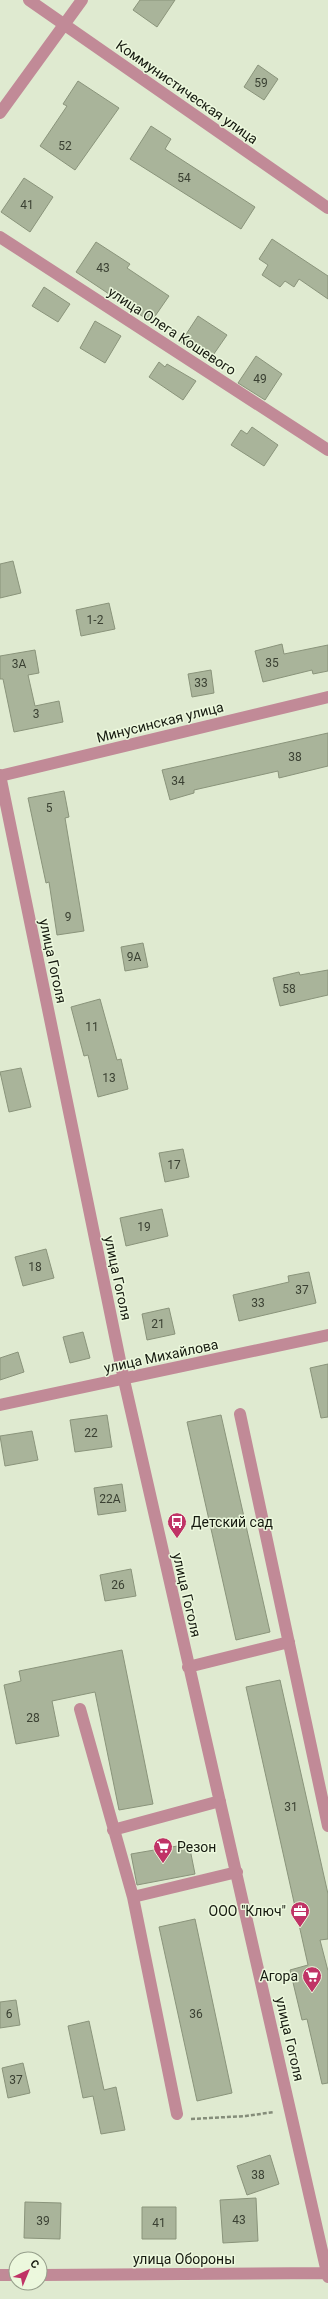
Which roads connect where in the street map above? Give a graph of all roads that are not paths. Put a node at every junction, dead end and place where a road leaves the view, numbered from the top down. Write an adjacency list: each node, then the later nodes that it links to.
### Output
1 (29, 0): 3 (street, Коммунистическая улица)
2 (82, 0): 3 (street)
3 (63, 25): 4 (street); 5 (street, Коммунистическая улица)
4 (0, 113)
5 (328, 208)
6 (0, 237): 7 (street, улица Олега Кошевого)
7 (328, 450)
8 (328, 697): 9 (street, Минусинская улица)
9 (0, 776): 11 (street, улица Гоголя)
10 (328, 1335): 11 (street, улица Михайлова)
11 (124, 1380): 12 (street, улица Михайлова); 15 (street, улица Гоголя)
12 (0, 1406)
13 (240, 1414): 14 (street)
14 (289, 1642): 15 (street); 18 (street)
15 (188, 1667): 17 (street, улица Гоголя)
16 (80, 1709): 19 (street)
17 (220, 1801): 19 (street); 20 (street, улица Гоголя)
18 (328, 1826)
19 (113, 1830): 21 (street)
20 (237, 1872): 21 (street); 24 (street, улица Гоголя)
21 (133, 1897): 22 (street)
22 (177, 2114)
23 (48, 2274): 24 (street, улица Обороны)
24 (328, 2274)

